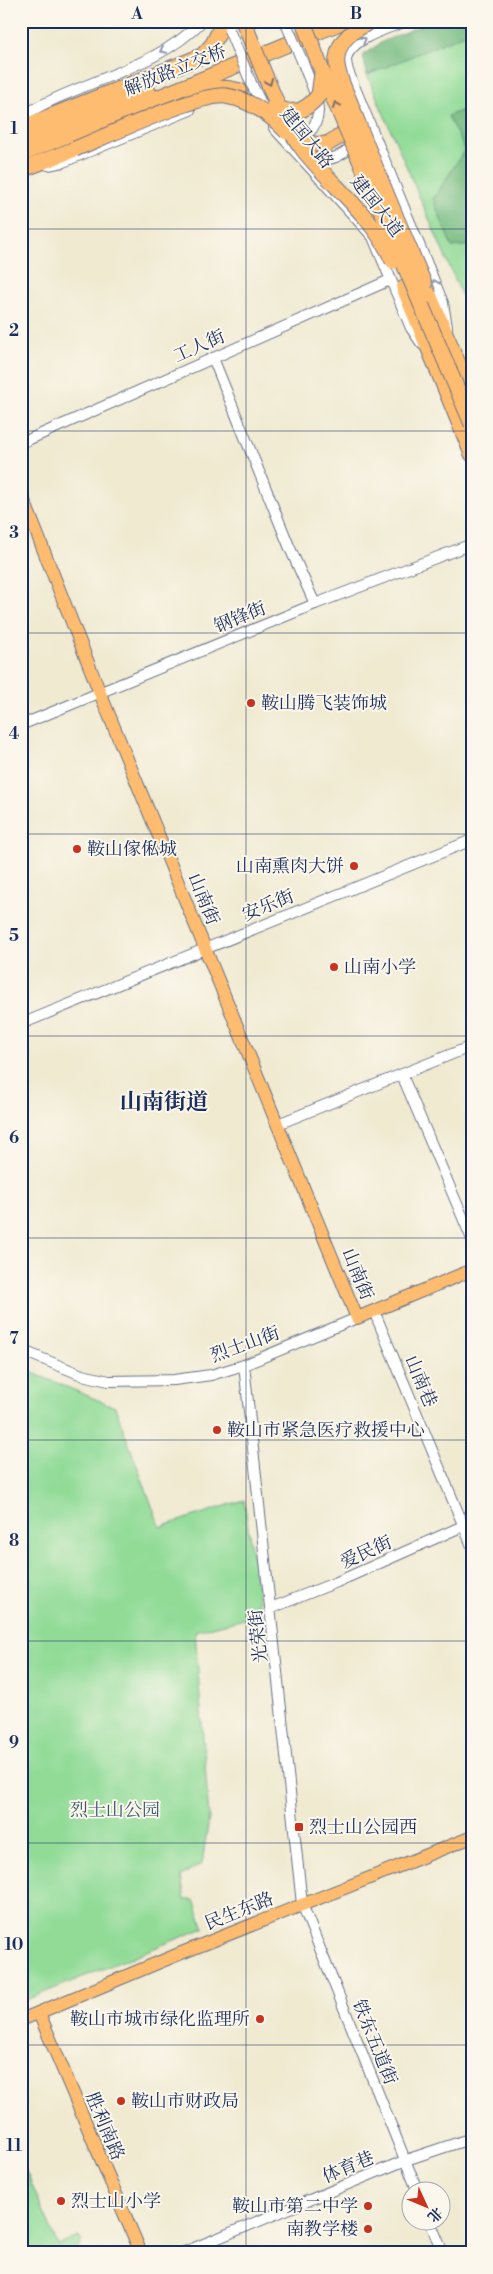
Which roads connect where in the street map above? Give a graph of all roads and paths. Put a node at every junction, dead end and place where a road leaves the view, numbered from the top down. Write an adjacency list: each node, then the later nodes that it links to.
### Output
1 (202, 21): 13 (street, one-way to 13)
2 (215, 21): 13 (highway)
3 (243, 21): 16 (highway, 建国大道, one-way to 16, bridge)
4 (285, 21): 16 (street, bridge)
5 (303, 21): 11 (highway, 建国大道, bridge)
6 (321, 21): 17 (highway, 解放路立交桥)
7 (344, 21): 18 (highway, 解放路立交桥)
8 (371, 21): 12 (highway, bridge)
9 (406, 21): 12 (street, one-way to 9)
10 (227, 24): 14 (street, 建国大路, bridge); 15 (highway)
11 (322, 71): 20 (highway, bridge); 26 (highway, 建国大道, one-way to 11, bridge)
12 (359, 111): 16 (highway, bridge); 19 (street); 22 (highway, bridge); 22 (street, one-way to 12)
13 (21, 118)
14 (270, 120): 16 (street, 建国大路); 20 (street)
15 (21, 128)
16 (285, 132): 19 (highway, 建国大道, bridge)
17 (21, 139)
18 (21, 154)
19 (301, 154): 20 (highway, bridge); 21 (street, 建国大路); 24 (highway, 建国大道, bridge)
20 (22, 167)
21 (390, 280): 23 (street, 工人街); 24 (street, 建国大路)
22 (451, 347): 25 (highway)
23 (213, 358): 27 (street, 工人街); 31 (street)
24 (434, 360): 28 (highway, 建国大道)
25 (472, 396)
26 (472, 424)
27 (21, 443)
28 (472, 454)
29 (21, 493): 32 (main road, 山南街)
30 (472, 544): 31 (street, 钢锋街)
31 (315, 604): 32 (street, 钢锋街)
32 (100, 693): 33 (street, 钢锋街); 35 (main road, 山南街)
33 (21, 725)
34 (472, 840): 35 (street, 安乐街)
35 (206, 948): 36 (street, 安乐街); 39 (main road, 山南街)
36 (21, 1024)
37 (472, 1046): 38 (street)
38 (402, 1075): 39 (street); 40 (street)
39 (278, 1124): 43 (main road, 山南街)
40 (472, 1238)
41 (472, 1270): 42 (main road, 烈士山街)
42 (374, 1312): 43 (main road, 烈士山街); 46 (street, 山南巷)
43 (357, 1318): 45 (street, 烈士山街)
44 (21, 1350): 45 (street, 烈士山街)
45 (244, 1365): 48 (street, 光荣街)
46 (468, 1524): 47 (street, 山南巷); 48 (street, 爱民街)
47 (472, 1546)
48 (271, 1608): 50 (street, 光荣街)
49 (472, 1837): 50 (main road, 民生东路)
50 (302, 1904): 51 (main road, 民生东路); 54 (street, 铁东五道街)
51 (39, 2013): 52 (main road, 民生东路); 57 (main road, 胜利南路)
52 (21, 2020)
53 (472, 2138): 54 (street, 体育巷)
54 (406, 2160): 55 (street, 铁东五道街); 58 (street, 体育巷)
55 (414, 2182)
56 (434, 2232): 59 (street)
57 (141, 2253)
58 (182, 2253)
59 (443, 2253)

